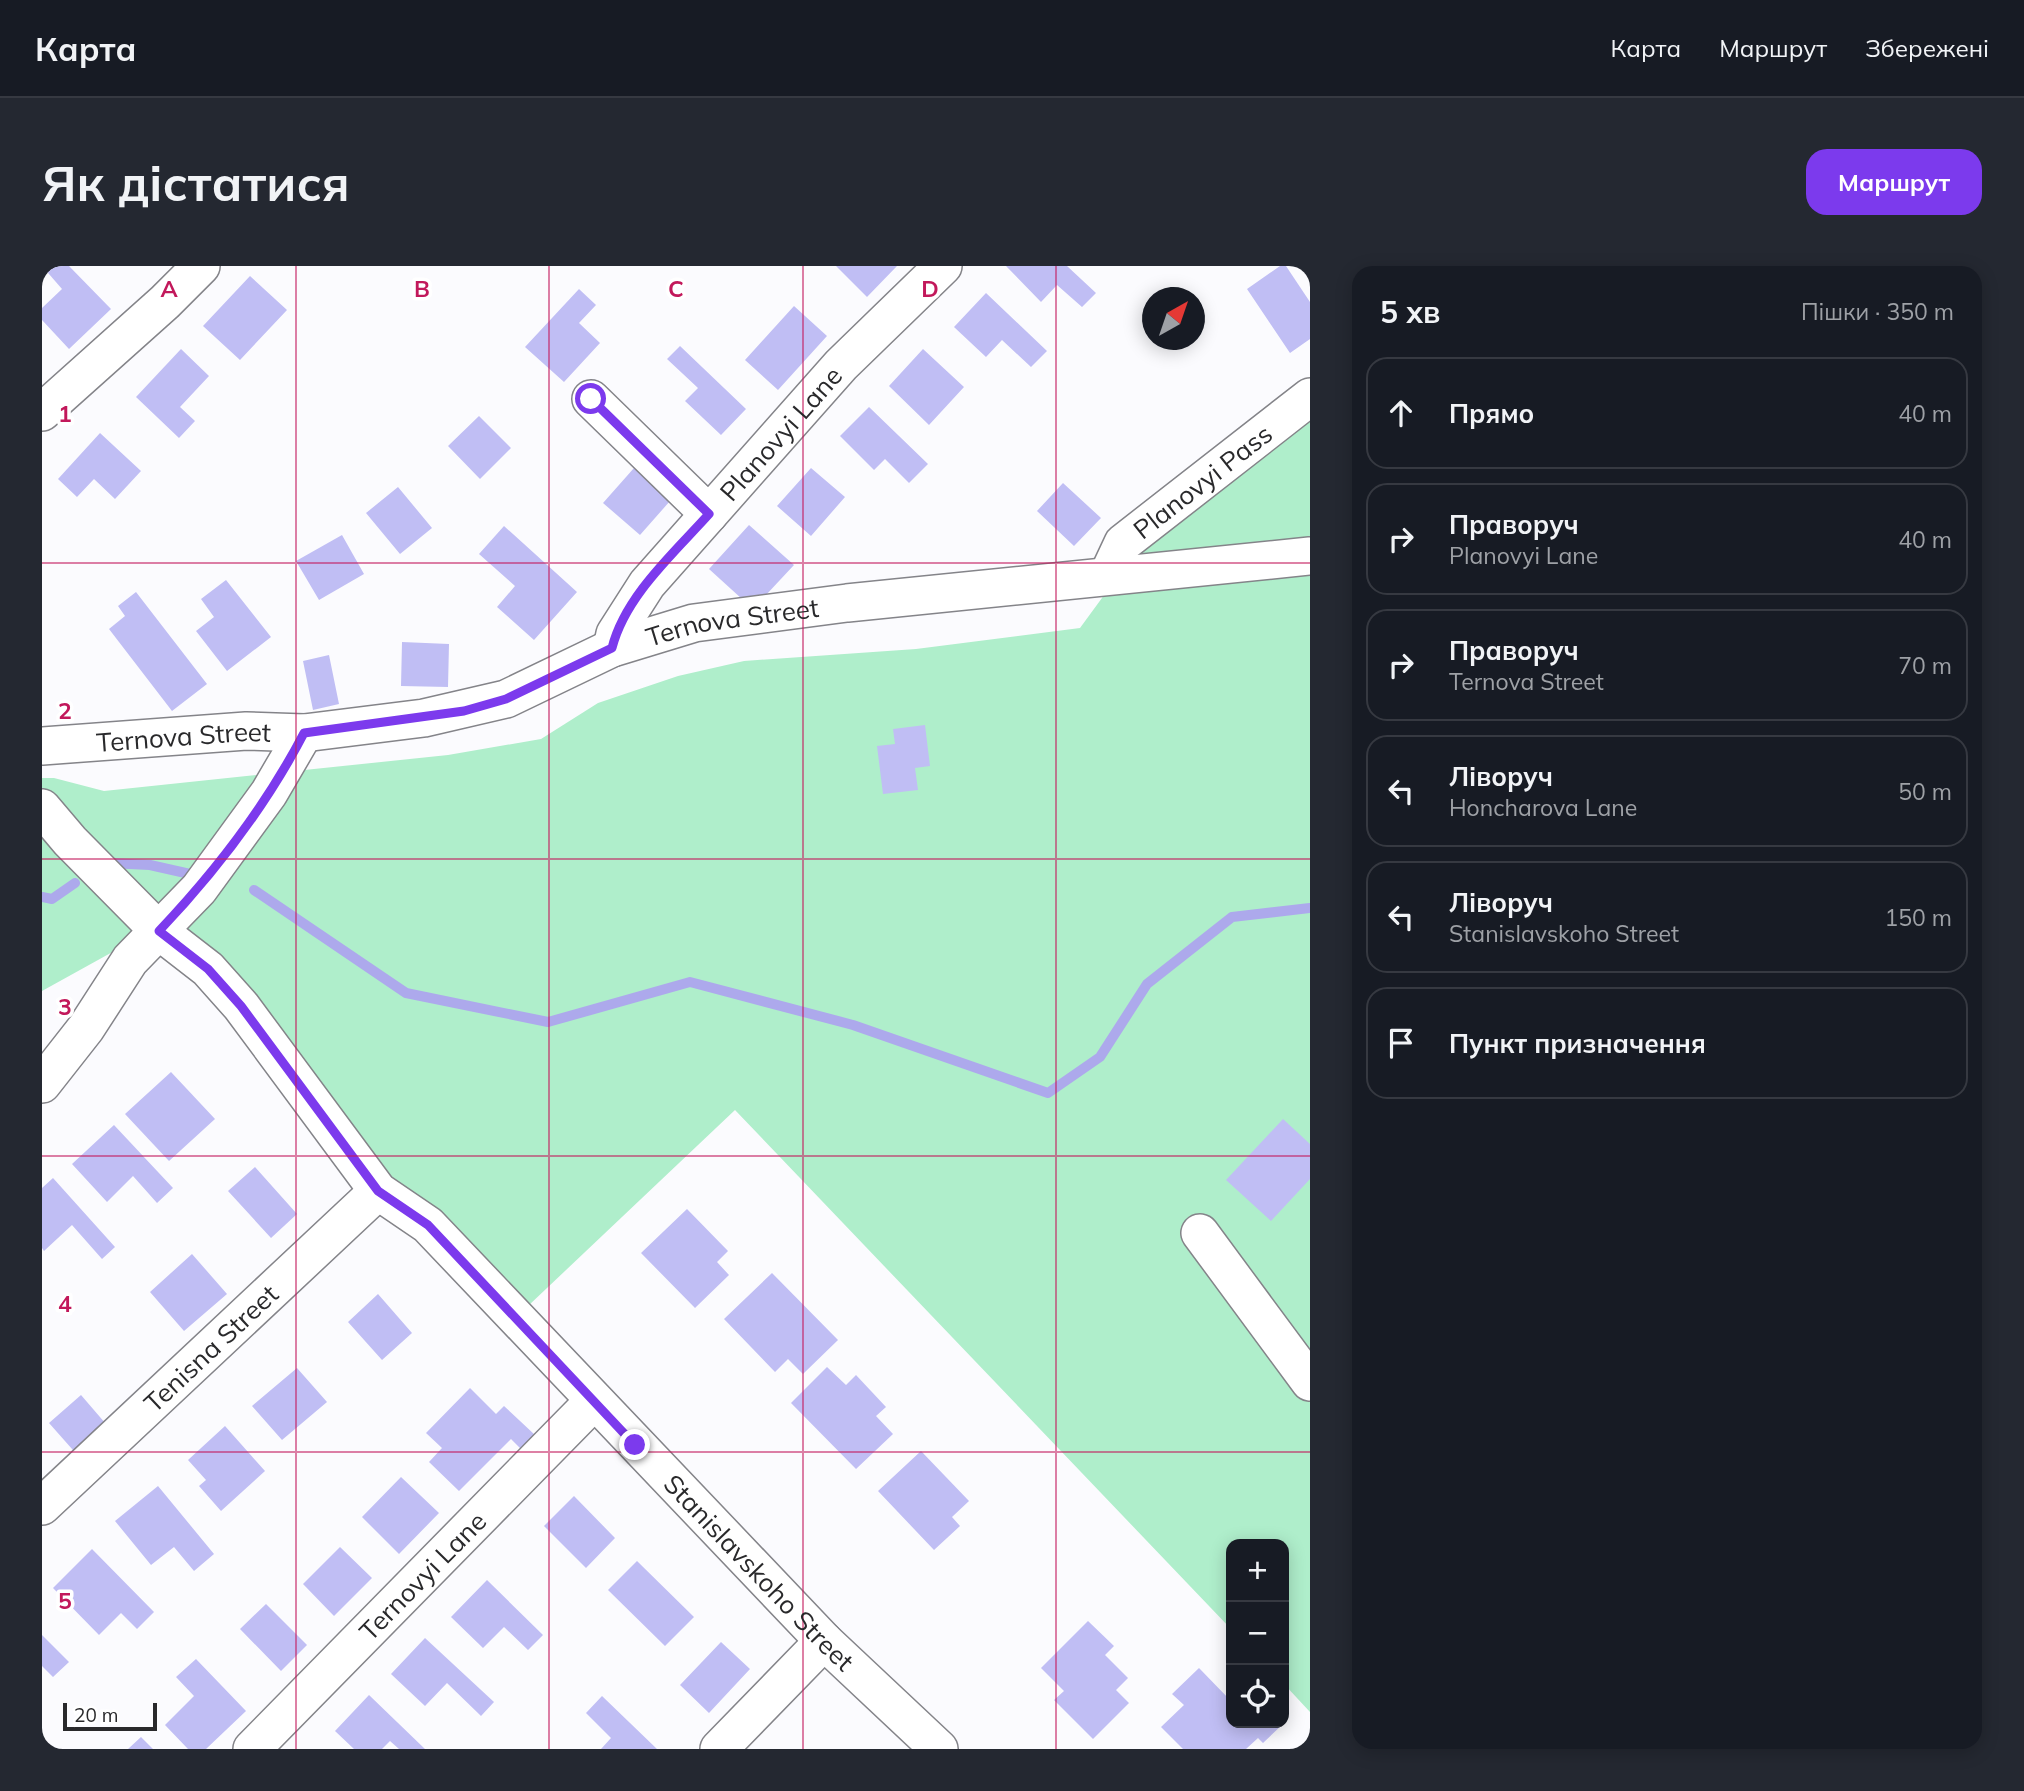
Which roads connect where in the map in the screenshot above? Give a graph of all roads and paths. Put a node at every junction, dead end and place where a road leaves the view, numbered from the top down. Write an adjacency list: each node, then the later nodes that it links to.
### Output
1 (201, 266): 5 (street)
2 (943, 266): 6 (street, Planovyi Lane)
3 (1310, 397): 8 (street, Planovyi Pass)
4 (591, 399): 6 (street)
5 (42, 412)
6 (709, 514): 9 (street, Planovyi Lane)
7 (1310, 556): 8 (street, Ternova Street)
8 (1108, 575): 9 (street, Ternova Street)
9 (612, 648): 10 (street, Ternova Street)
10 (304, 733): 11 (street, Ternova Street); 13 (street)
11 (42, 746)
12 (42, 808): 13 (street, Stanislavskoho Street)
13 (159, 931): 14 (street); 15 (street, Stanislavskoho Street)
14 (42, 1084)
15 (378, 1191): 18 (street, Stanislavskoho Street); 19 (street, Tenisna Street)
16 (1200, 1233): 17 (street)
17 (1310, 1382)
18 (593, 1402): 20 (street, Stanislavskoho Street); 21 (street, Ternovyi Lane)
19 (42, 1506)
20 (824, 1641): 22 (street); 23 (street, Stanislavskoho Street)
21 (253, 1749)
22 (719, 1749)
23 (939, 1749)

